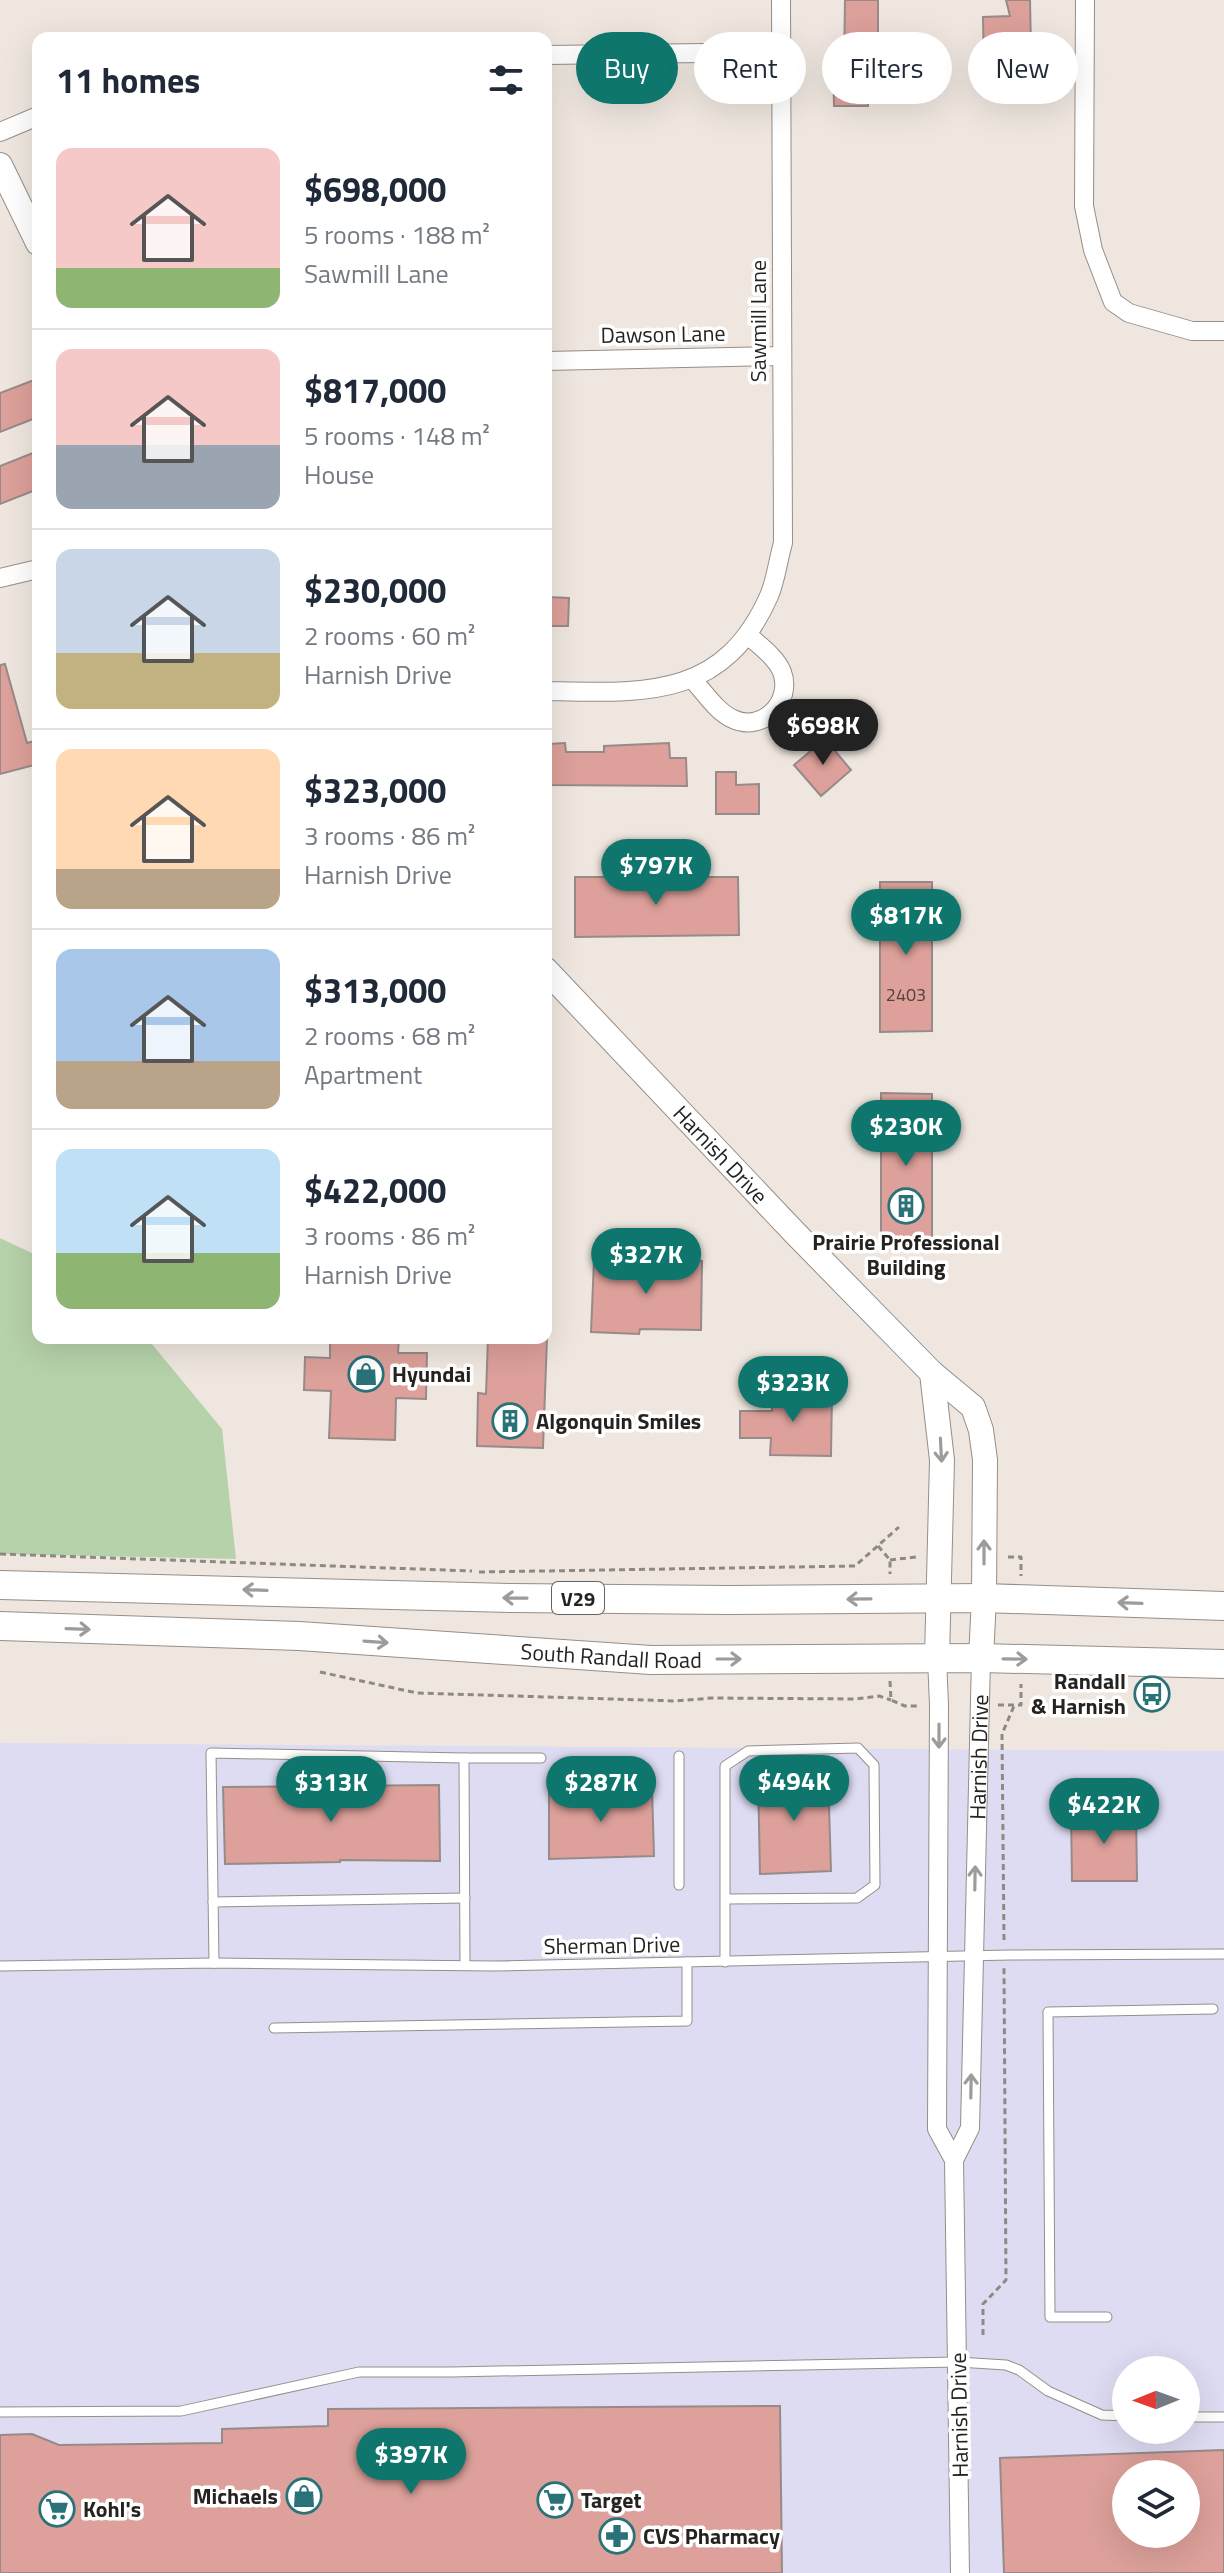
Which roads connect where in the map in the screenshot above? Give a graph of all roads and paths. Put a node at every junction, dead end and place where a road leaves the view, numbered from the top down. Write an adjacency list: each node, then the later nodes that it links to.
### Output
1 (781, 0): 3 (street, Sawmill Lane)
2 (1085, 0): 11 (street)
3 (781, 32)
4 (694, 53): 5 (street)
5 (552, 55)
6 (781, 104): 12 (street, Sawmill Lane)
7 (32, 119): 8 (street)
8 (0, 132)
9 (0, 165): 10 (street)
10 (32, 231)
11 (1224, 331)
12 (781, 356): 13 (street, Dawson Lane); 16 (street, Sawmill Lane)
13 (552, 361)
14 (32, 570): 15 (street)
15 (0, 578)
16 (749, 636): 17 (street, Sawmill Lane); 17 (street)
17 (693, 680): 18 (street, Sawmill Lane)
18 (552, 691)
19 (552, 976): 20 (street, Harnish Drive)
20 (932, 1373): 26 (street, Harnish Drive, one-way to 26); 27 (street, Harnish Drive, one-way to 20)
21 (899, 1527): 22 (path)
22 (878, 1546): 23 (path); 24 (path)
23 (0, 1554)
24 (890, 1560)
25 (0, 1585): 26 (main road, V29, one-way to 25)
26 (937, 1598): 27 (main road, V29); 30 (street, Harnish Drive)
27 (984, 1598): 28 (main road, V29, one-way to 27); 31 (street, Harnish Drive)
28 (1224, 1606)
29 (0, 1626): 30 (main road, South Randall Road, one-way to 30)
30 (937, 1658): 31 (main road, South Randall Road); 46 (street, Harnish Drive, one-way to 46)
31 (981, 1658): 32 (main road, South Randall Road, one-way to 32); 44 (street, Harnish Drive, one-way to 31)
32 (1224, 1664)
33 (320, 1672): 34 (path)
34 (891, 1700)
35 (1014, 1706): 45 (path)
36 (679, 1756): 39 (lane)
37 (464, 1758): 38 (lane); 40 (lane); 42 (lane)
38 (541, 1758)
39 (679, 1885)
40 (465, 1898): 42 (lane); 50 (lane)
41 (725, 1899): 41 (lane); 48 (lane)
42 (213, 1902): 49 (lane)
43 (1224, 1954): 45 (lane, Sherman Drive)
44 (973, 1955): 45 (lane, Sherman Drive); 46 (lane, Sherman Drive); 54 (street, Harnish Drive, one-way to 44)
45 (1004, 1955): 56 (path)
46 (937, 1957): 48 (lane, Sherman Drive); 54 (street, Harnish Drive)
47 (687, 1962): 48 (lane, Sherman Drive); 50 (lane, Sherman Drive); 53 (lane)
48 (725, 1962)
49 (214, 1963): 50 (lane, Sherman Drive); 51 (lane, Sherman Drive)
50 (465, 1965)
51 (0, 1966)
52 (1213, 2009): 55 (lane)
53 (274, 2028)
54 (954, 2160): 57 (street, Harnish Drive)
55 (1107, 2317)
56 (983, 2335)
57 (958, 2362): 58 (lane); 59 (lane); 62 (street, Harnish Drive)
58 (0, 2412)
59 (1112, 2415)
60 (1200, 2417): 61 (lane)
61 (1224, 2417)
62 (960, 2573)

